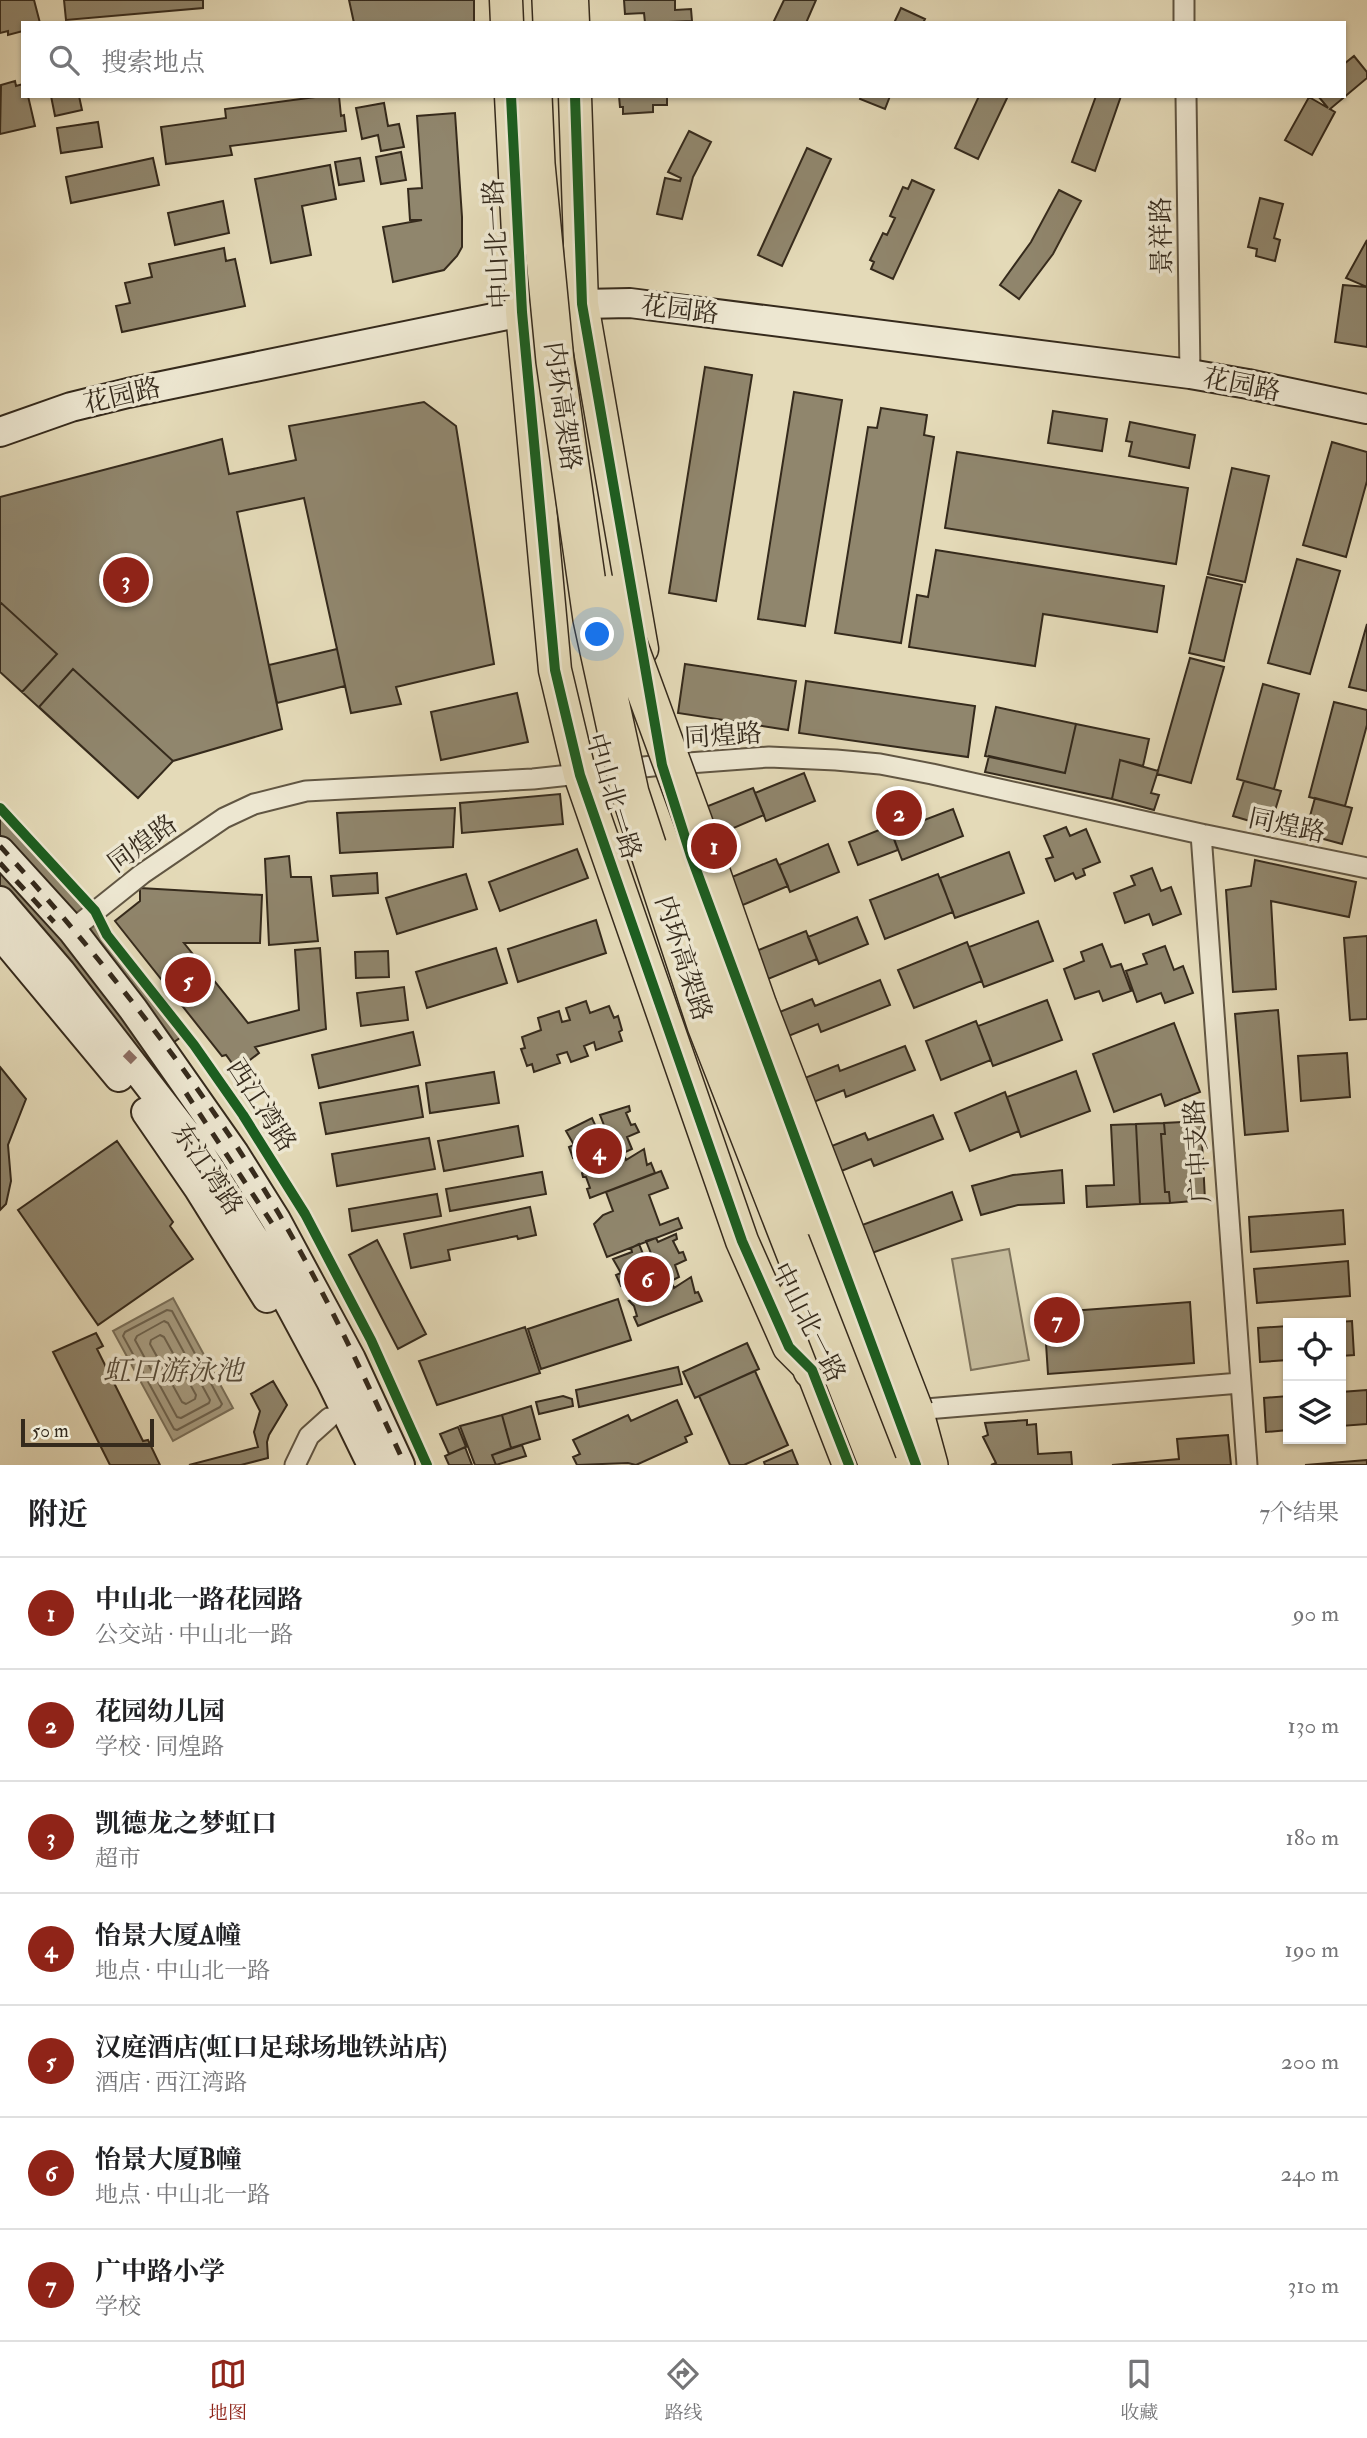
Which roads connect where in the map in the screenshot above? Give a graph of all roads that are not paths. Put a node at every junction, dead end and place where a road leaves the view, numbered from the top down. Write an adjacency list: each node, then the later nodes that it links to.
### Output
1 (506, 0): 6 (main road)
2 (528, 0): 7 (highway)
3 (551, 0): 8 (highway)
4 (572, 0): 9 (main road)
5 (1184, 0): 10 (street)
6 (507, 21)
7 (529, 21)
8 (552, 21)
9 (573, 21)
10 (1184, 21)
11 (511, 98): 17 (main road, 中山北一路)
12 (533, 98): 18 (highway, 内环高架路, bridge)
13 (556, 98): 22 (highway, 内环高架路)
14 (575, 98): 16 (main road, 中山北一路)
15 (1185, 98): 19 (street, 景祥路)
16 (582, 304): 17 (main road, 花园路); 19 (main road, 花园路); 23 (main road, 中山北一路)
17 (522, 312): 21 (main road, 花园路); 24 (main road, 中山北一路)
18 (555, 361): 31 (highway, bridge); 40 (highway, 内环高架路, bridge)
19 (1190, 374): 20 (main road, 花园路)
20 (1367, 409)
21 (0, 432)
22 (610, 594): 33 (highway, bridge); 41 (highway, 内环高架路, bridge)
23 (662, 765): 24 (street, 同煌路); 25 (street, 同煌路); 42 (main road, 中山北一路)
24 (580, 775): 29 (street, 同煌路); 31 (main road, 中山北一路)
25 (1201, 834): 27 (street, 同煌路); 32 (street, 广中支路)
26 (0, 851): 29 (main road, 西江湾路)
27 (1367, 868)
28 (0, 901): 37 (main road, 东江湾路)
29 (72, 930): 38 (main road, 西江湾路)
30 (0, 934): 34 (main road, 东江湾路)
31 (812, 1370): 39 (main road, 中山北一路)
32 (1240, 1383): 33 (street); 44 (street, 广中支路)
33 (914, 1410): 43 (highway)
34 (329, 1418): 35 (street); 36 (main road, 东江湾路)
35 (295, 1465)
36 (352, 1465)
37 (372, 1465)
38 (400, 1465)
39 (849, 1465)
40 (878, 1465)
41 (902, 1465)
42 (916, 1465)
43 (929, 1465)
44 (1247, 1465)

